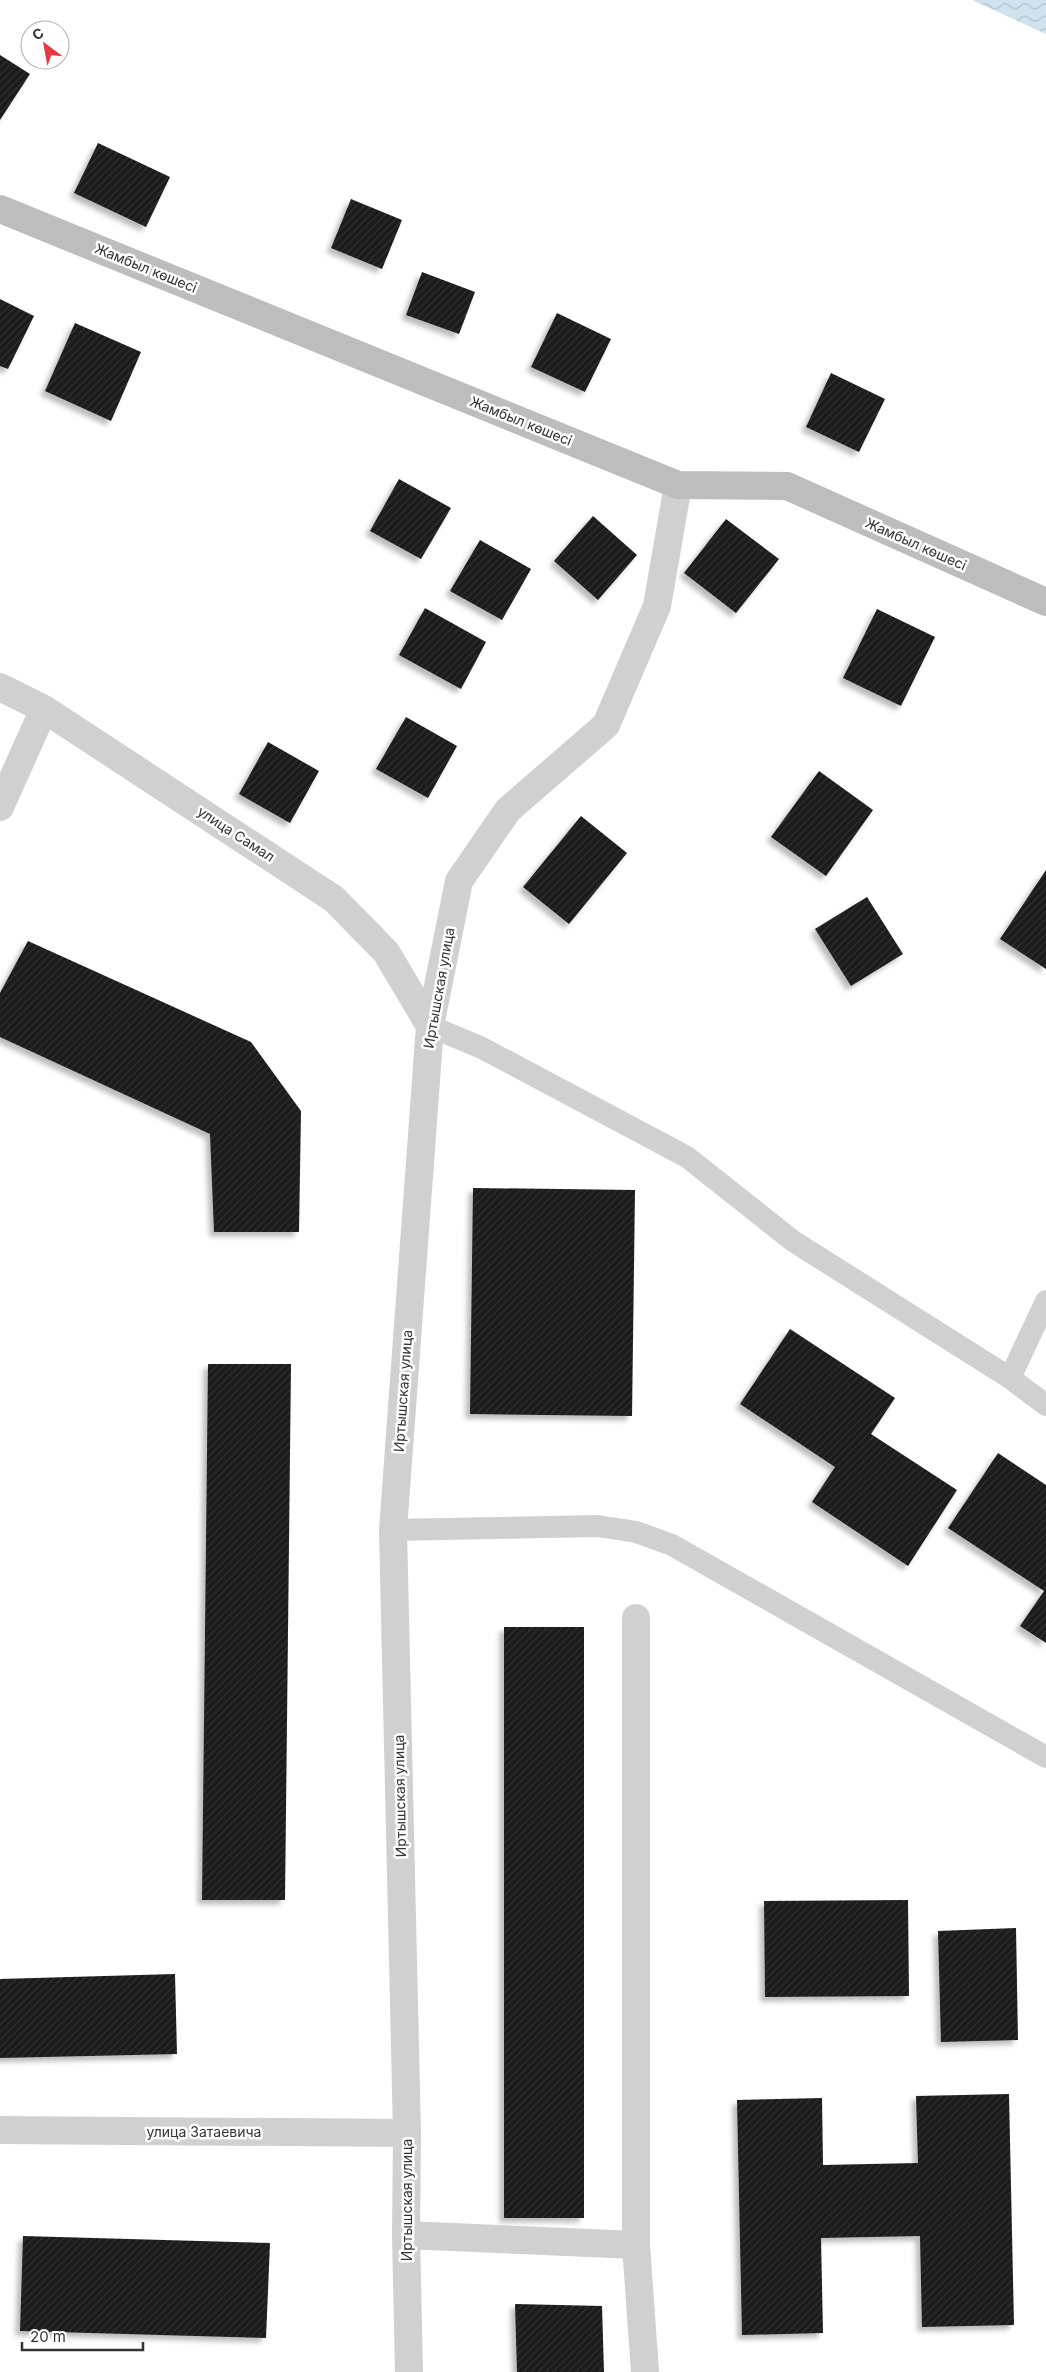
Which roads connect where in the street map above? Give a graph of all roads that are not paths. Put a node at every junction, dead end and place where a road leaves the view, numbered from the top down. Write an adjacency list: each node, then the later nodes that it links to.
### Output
1 (0, 209): 2 (street, Жамбыл көшесі)
2 (678, 486): 3 (street, Жамбыл көшесі); 7 (street, Иртышская улица)
3 (1046, 602)
4 (0, 687): 5 (street, улица Самал)
5 (44, 709): 6 (street); 7 (street, улица Самал)
6 (0, 807)
7 (430, 1026): 9 (lane); 11 (street, Иртышская улица)
8 (1046, 1301): 9 (lane)
9 (1010, 1378): 10 (lane)
10 (1046, 1405)
11 (393, 1530): 13 (lane); 15 (street, Иртышская улица)
12 (636, 1618): 17 (street)
13 (1046, 1757)
14 (0, 2130): 15 (street, улица Затаевича)
15 (408, 2133): 16 (street, Иртышская улица)
16 (406, 2235): 17 (street); 18 (street, Иртышская улица)
17 (636, 2245): 19 (street)
18 (409, 2372)
19 (644, 2372)

